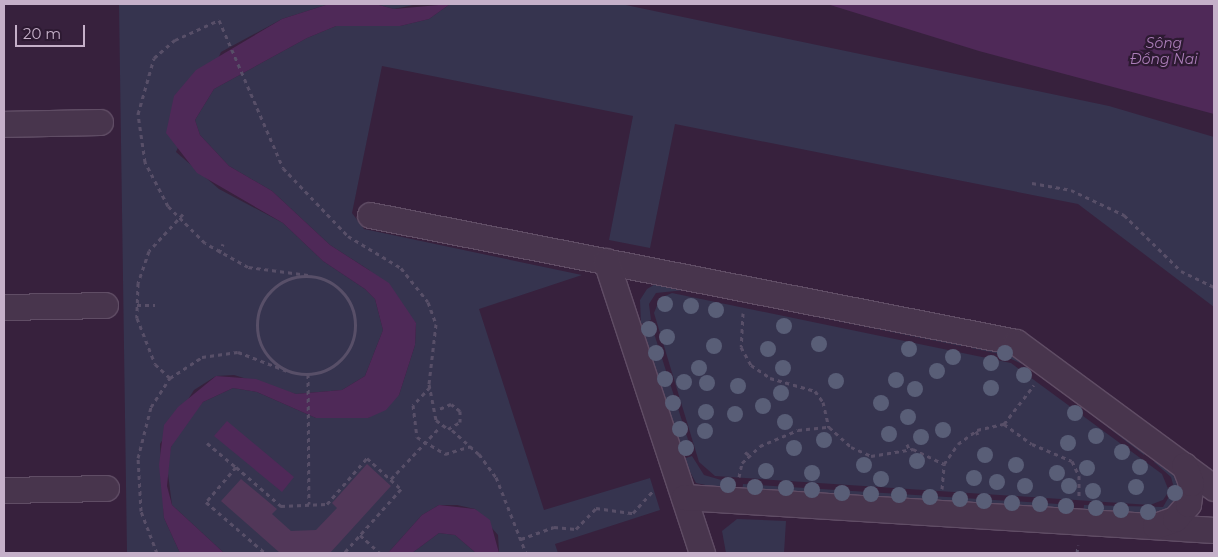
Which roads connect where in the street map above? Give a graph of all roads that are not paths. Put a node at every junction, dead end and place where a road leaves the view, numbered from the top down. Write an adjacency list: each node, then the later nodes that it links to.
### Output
1 (100, 122): 2 (street)
2 (4, 124)
3 (370, 215): 4 (street)
4 (606, 260): 7 (street); 11 (street)
5 (105, 305): 6 (street)
6 (4, 307)
7 (1184, 465): 9 (street); 12 (street)
8 (106, 488): 10 (street)
9 (1214, 488)
10 (4, 490)
11 (684, 497): 12 (street); 14 (street)
12 (1155, 526): 13 (street)
13 (1214, 530)
14 (702, 553)

